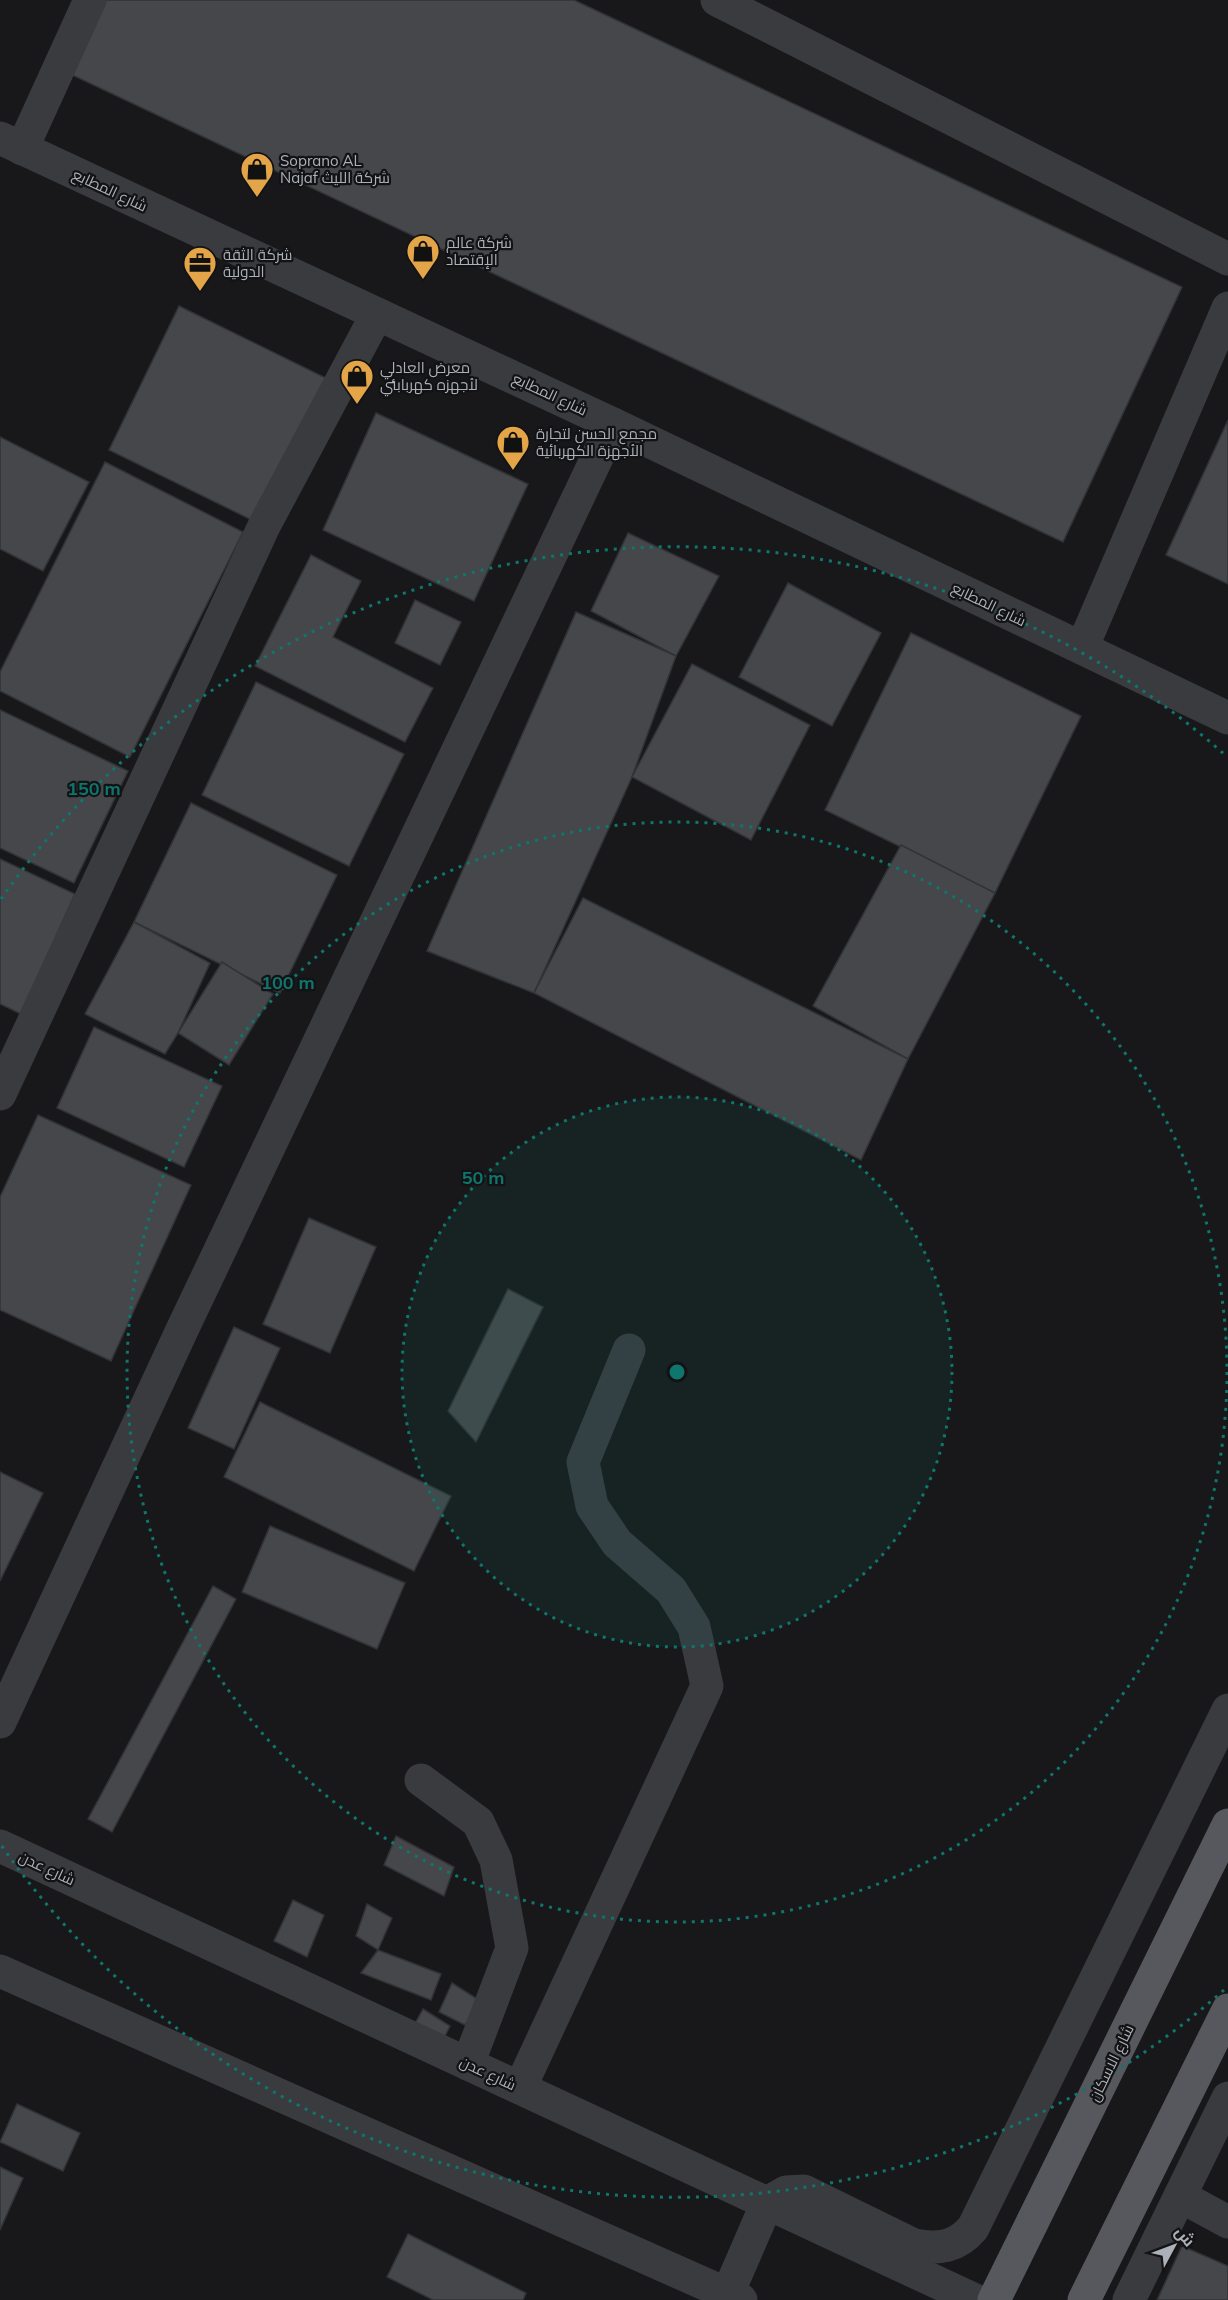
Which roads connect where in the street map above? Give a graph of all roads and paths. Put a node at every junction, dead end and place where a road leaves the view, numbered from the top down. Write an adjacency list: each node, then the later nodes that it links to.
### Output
1 (90, 0): 3 (street)
2 (717, 0): 4 (street)
3 (6, 143): 6 (street, شارع المطابع)
4 (1228, 259)
5 (1228, 308): 8 (street)
6 (377, 314): 7 (street, شارع المطابع); 10 (street)
7 (613, 424): 8 (street, شارع المطابع); 13 (street)
8 (1082, 648): 9 (street, شارع المطابع)
9 (1228, 718)
10 (0, 1094)
11 (629, 1350): 20 (street)
12 (1228, 1710): 23 (street)
13 (0, 1722)
14 (421, 1780): 19 (street)
15 (1228, 1825): 27 (main road, شارع الاسكان)
16 (0, 1846): 19 (street, شارع عدن)
17 (0, 1971): 25 (street)
18 (1228, 2010): 28 (main road)
19 (468, 2064): 20 (street, شارع عدن)
20 (520, 2088): 23 (street, شارع عدن)
21 (1228, 2098): 22 (street)
22 (1180, 2196): 24 (street); 29 (street)
23 (767, 2203): 25 (street); 26 (street, شارع عدن)
24 (1228, 2222)
25 (731, 2298)
26 (975, 2300)
27 (994, 2300)
28 (1084, 2300)
29 (1129, 2300)

